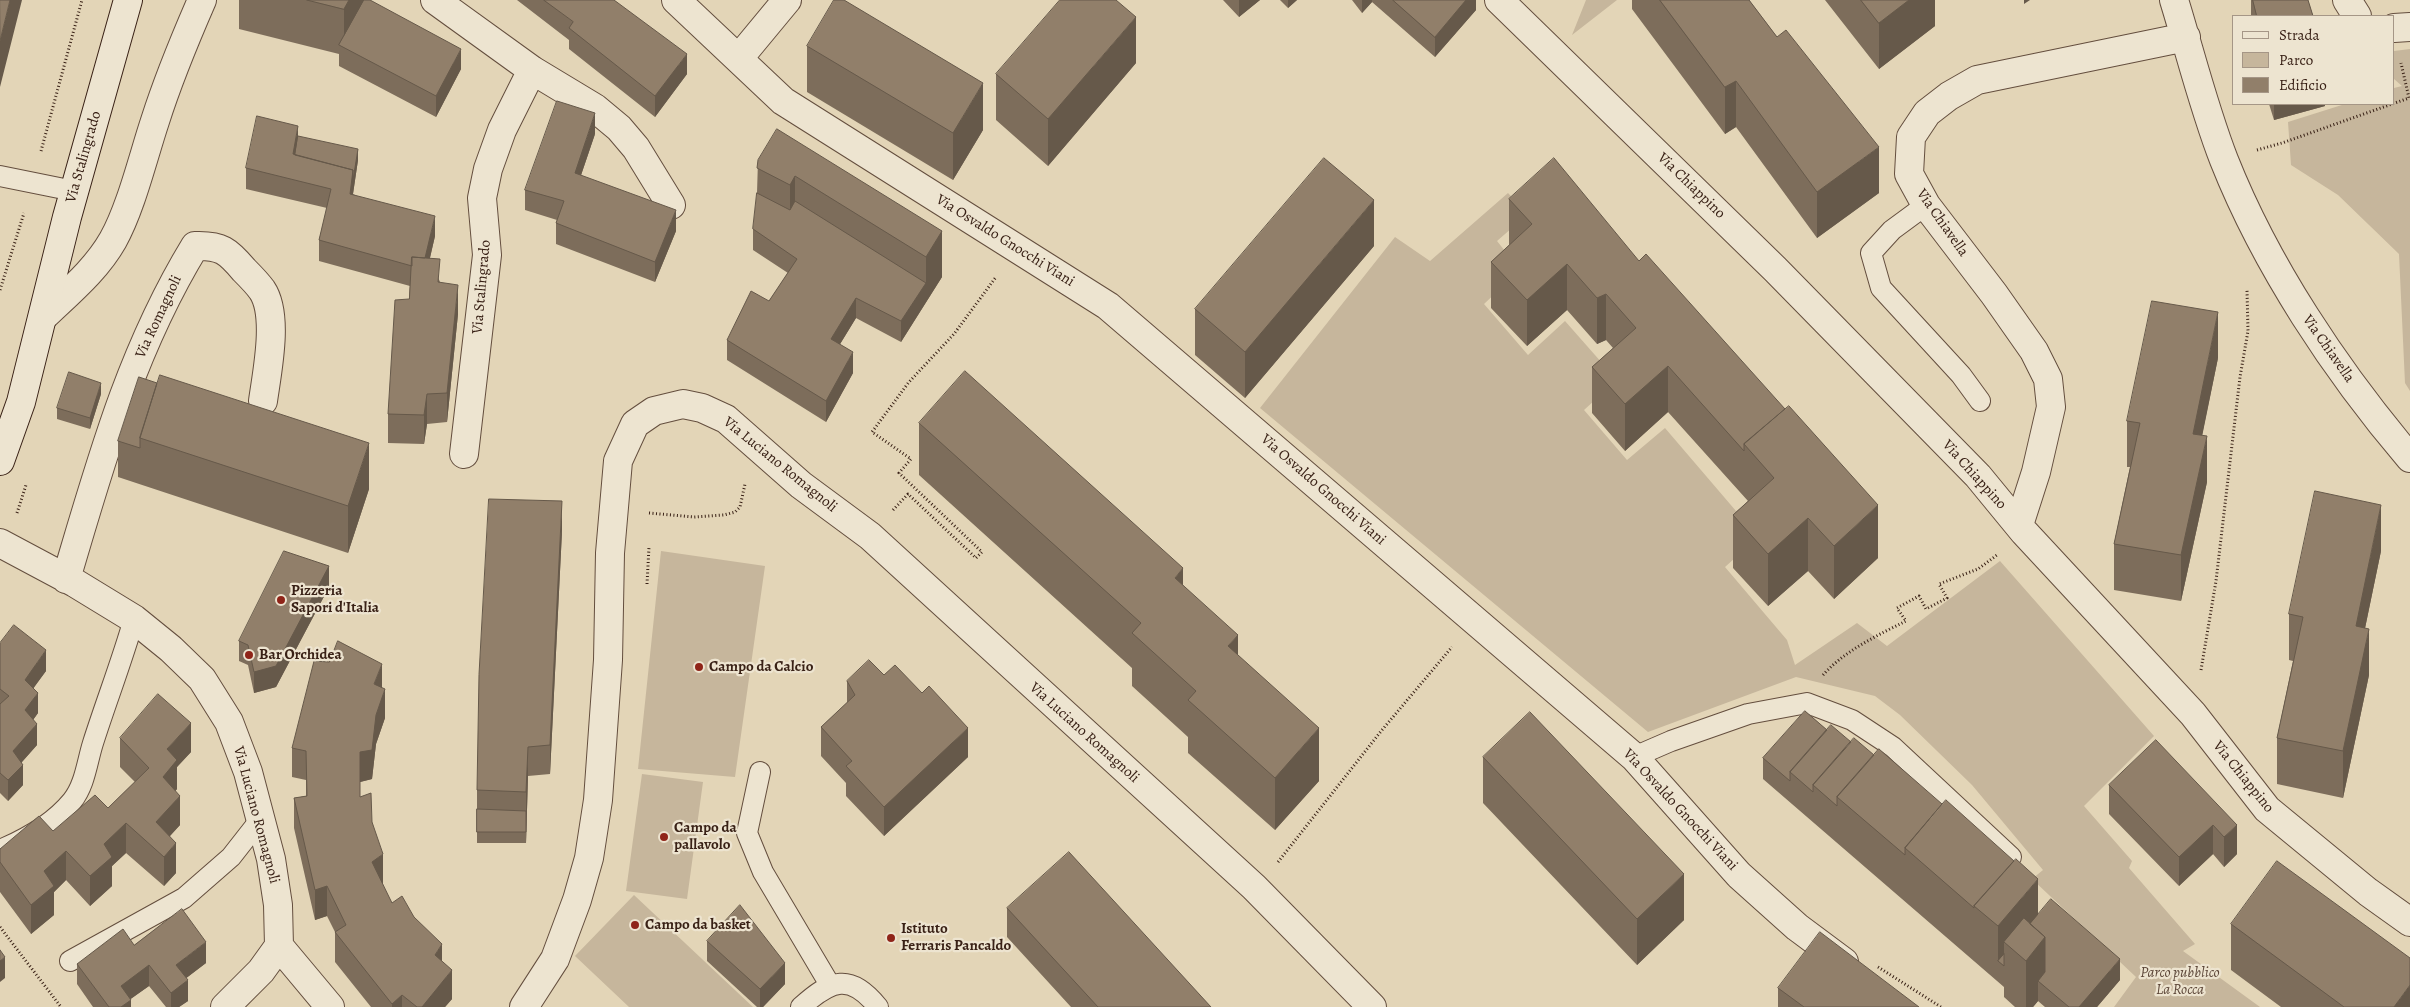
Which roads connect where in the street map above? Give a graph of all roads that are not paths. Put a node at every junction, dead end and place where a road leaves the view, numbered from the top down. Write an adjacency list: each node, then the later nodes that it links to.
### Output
1 (128, 0): 16 (street, Via Stalingrado)
2 (202, 0): 19 (street)
3 (435, 0): 14 (street)
4 (676, 0): 13 (street, Via Osvaldo Gnocchi Viani)
5 (787, 0): 13 (street)
6 (1499, 0): 25 (street, Via Chiappino)
7 (2174, 0): 12 (street, Via Chiavella)
8 (2347, 0): 9 (street)
9 (2356, 15)
10 (2410, 27): 11 (street)
11 (2395, 28)
12 (2186, 36): 18 (street, Via Chiavella); 23 (street, Via Chiavella)
13 (739, 58): 29 (street, Via Osvaldo Gnocchi Viani)
14 (532, 70): 17 (street); 22 (street, Via Stalingrado)
15 (0, 176): 16 (lane)
16 (74, 191): 19 (street, Via Stalingrado)
17 (671, 205)
18 (1926, 205): 21 (lane); 25 (street, Via Chiavella)
19 (44, 316): 24 (street, Via Stalingrado)
20 (263, 401): 27 (street, Via Romagnoli)
21 (1980, 401)
22 (464, 454)
23 (2410, 458)
24 (0, 461)
25 (2019, 525): 34 (street, Via Chiappino)
26 (0, 543): 27 (street, Via Luciano Romagnoli)
27 (66, 579): 28 (street, Via Luciano Romagnoli)
28 (134, 619): 31 (street, Via Luciano Romagnoli); 32 (lane)
29 (1634, 757): 33 (lane); 37 (street, Via Osvaldo Gnocchi Viani)
30 (760, 772): 38 (lane)
31 (260, 820): 35 (street, Via Luciano Romagnoli); 36 (lane)
32 (0, 850)
33 (2010, 857)
34 (2410, 922)
35 (279, 946): 39 (street); 40 (street)
36 (70, 961)
37 (1846, 963)
38 (830, 984): 42 (lane); 43 (lane)
39 (225, 1007)
40 (330, 1007)
41 (524, 1007): 44 (street, Via Luciano Romagnoli)
42 (801, 1007)
43 (878, 1007)
44 (1372, 1007)

